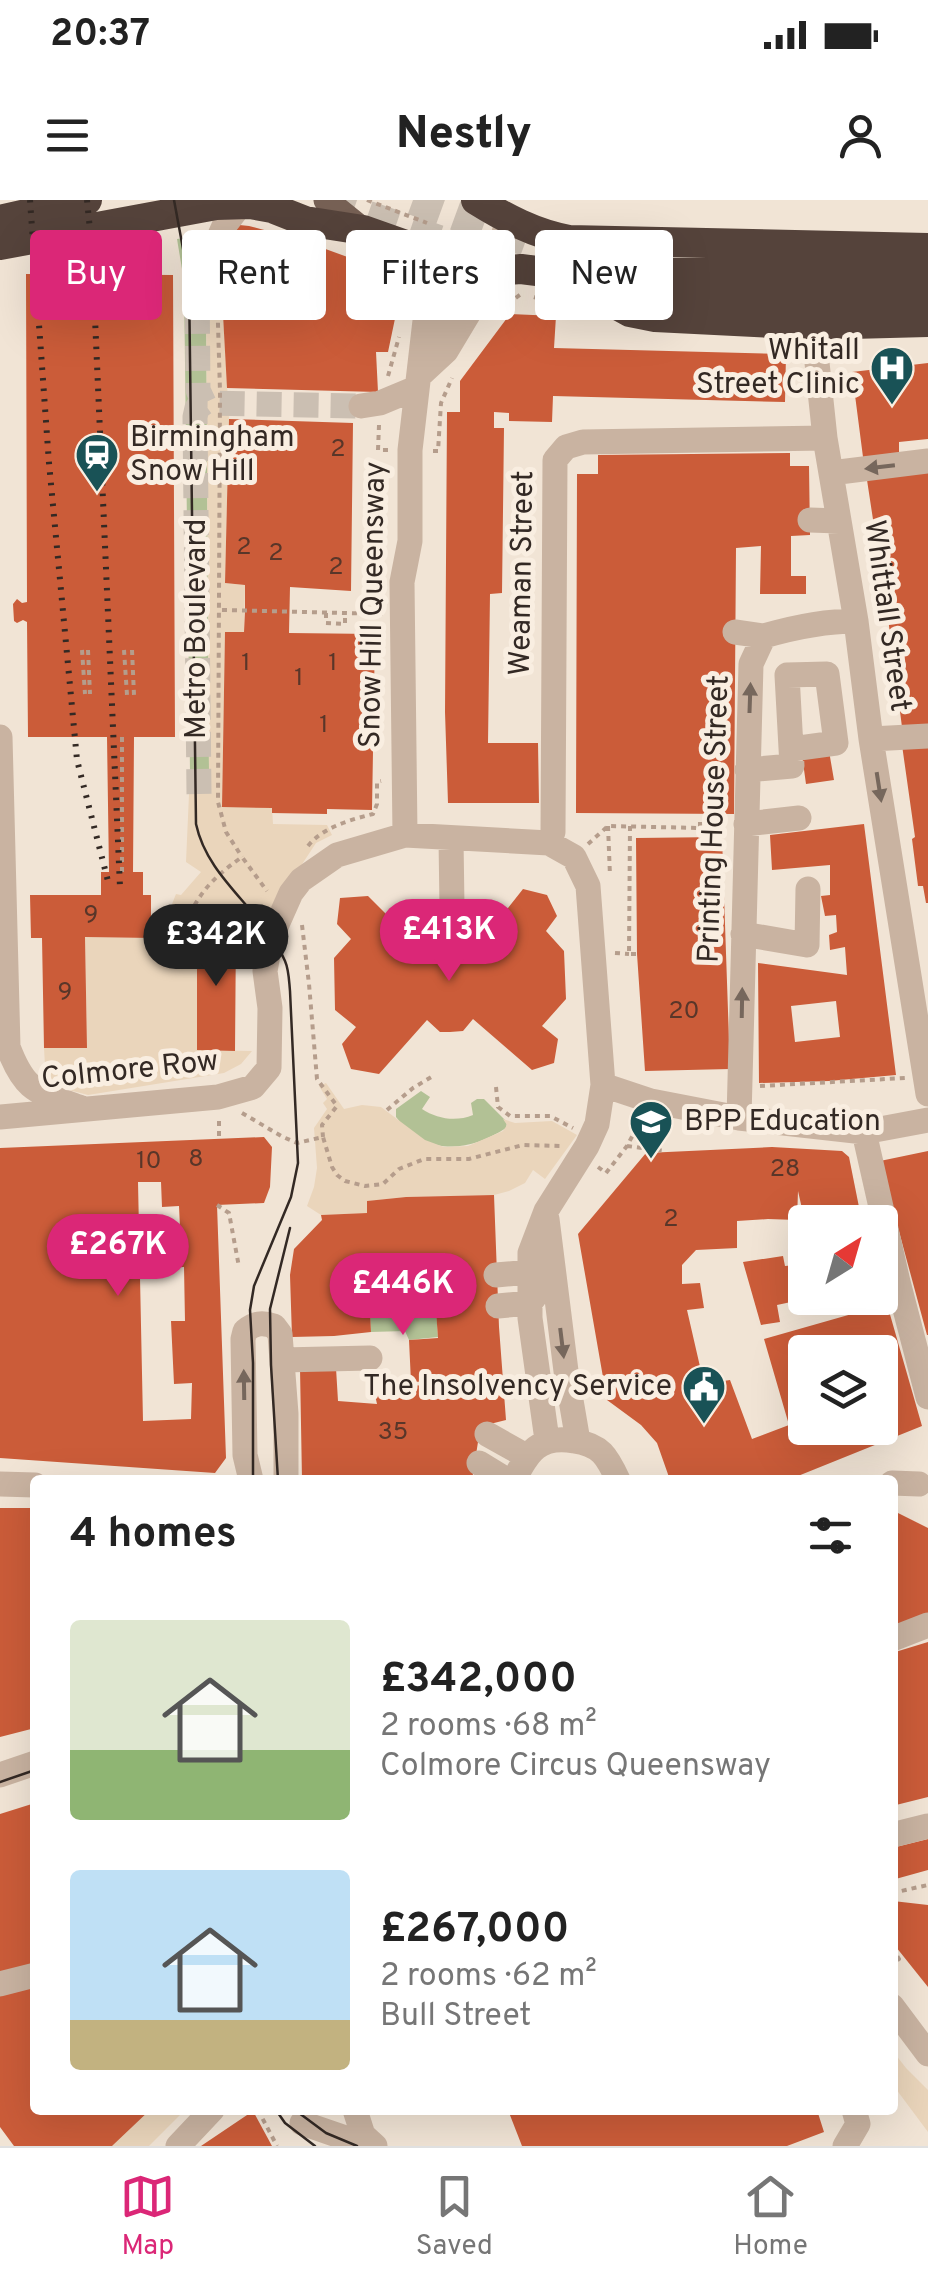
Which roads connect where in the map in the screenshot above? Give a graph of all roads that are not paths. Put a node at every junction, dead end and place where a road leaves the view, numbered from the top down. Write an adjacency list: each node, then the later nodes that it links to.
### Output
1 (87, 200): 10 (highway)
2 (326, 200): 6 (main road)
3 (476, 200): 5 (highway)
4 (241, 203): 6 (highway); 7 (street); 10 (highway)
5 (508, 218): 8 (street); 9 (highway)
6 (359, 228)
7 (222, 230)
8 (505, 230)
9 (535, 230)
10 (1, 239)
11 (673, 243): 12 (highway)
12 (928, 248)
13 (515, 270): 17 (highway)
14 (928, 272): 15 (highway)
15 (928, 297)
16 (673, 315): 17 (highway)
17 (689, 319): 21 (highway)
18 (424, 320): 22 (street, Snow Hill Queensway)
19 (465, 320): 22 (street)
20 (928, 322): 21 (highway)
21 (814, 325): 24 (street, Whittall Street)
22 (418, 377): 23 (street); 39 (street, Snow Hill Queensway)
23 (361, 406)
24 (825, 438): 26 (street, Whittall Street); 42 (street, Weaman Street)
25 (928, 461): 26 (street, one-way to 26)
26 (831, 473): 28 (street, Whittall Street)
27 (810, 520): 28 (street)
28 (839, 521): 29 (street, Whittall Street)
29 (856, 621): 31 (street); 34 (street, Whittall Street)
30 (735, 632): 31 (street)
31 (764, 636): 36 (street, Printing House Street, one-way to 31)
32 (928, 736): 34 (street)
33 (0, 737): 40 (street)
34 (871, 739): 48 (street, Whittall Street, one-way to 48)
35 (792, 749): 36 (street)
36 (747, 770): 38 (street, Printing House Street)
37 (799, 818): 38 (street)
38 (734, 826): 46 (street, Printing House Street)
39 (405, 836): 41 (street); 50 (street, Colmore Row)
40 (2, 838): 45 (street)
41 (450, 839): 42 (street); 44 (street)
42 (550, 843): 47 (street)
43 (808, 889): 46 (street)
44 (452, 907)
45 (2, 925): 50 (street)
46 (744, 934): 49 (street, Printing House Street, one-way to 46)
47 (603, 1085): 49 (street); 54 (street)
48 (927, 1085)
49 (740, 1102): 53 (street)
50 (83, 1108): 51 (street, Colmore Row)
51 (0, 1117)
52 (925, 1117): 53 (street)
53 (864, 1132): 61 (street)
54 (546, 1212): 55 (street); 63 (street, one-way to 63)
55 (535, 1265): 56 (street); 57 (street)
56 (496, 1276)
57 (530, 1303): 58 (street); 64 (street)
58 (498, 1306)
59 (370, 1358): 60 (street)
60 (282, 1360): 66 (street, one-way to 60); 67 (street)
61 (928, 1398)
62 (487, 1434): 64 (street)
63 (578, 1442): 64 (street); 70 (street)
64 (536, 1448): 69 (street)
65 (479, 1463): 68 (street)
66 (250, 1475)
67 (286, 1475)
68 (501, 1475)
69 (514, 1475)
70 (615, 1475)
71 (898, 1483): 73 (street)
72 (0, 1484): 74 (street)
73 (925, 1484)
74 (30, 1486)
75 (928, 1625): 76 (street)
76 (898, 1637)
77 (30, 1765): 78 (street)
78 (0, 1775)
79 (928, 1826): 80 (street)
80 (898, 1834)
81 (30, 1976): 82 (street)
82 (0, 1984)
83 (898, 2014): 84 (street)
84 (928, 2054)
85 (207, 2115): 89 (street)
86 (357, 2115): 91 (street)
87 (855, 2115): 92 (street)
88 (296, 2116): 90 (street); 91 (street)
89 (178, 2146)
90 (330, 2146)
91 (369, 2146)
92 (844, 2146)

